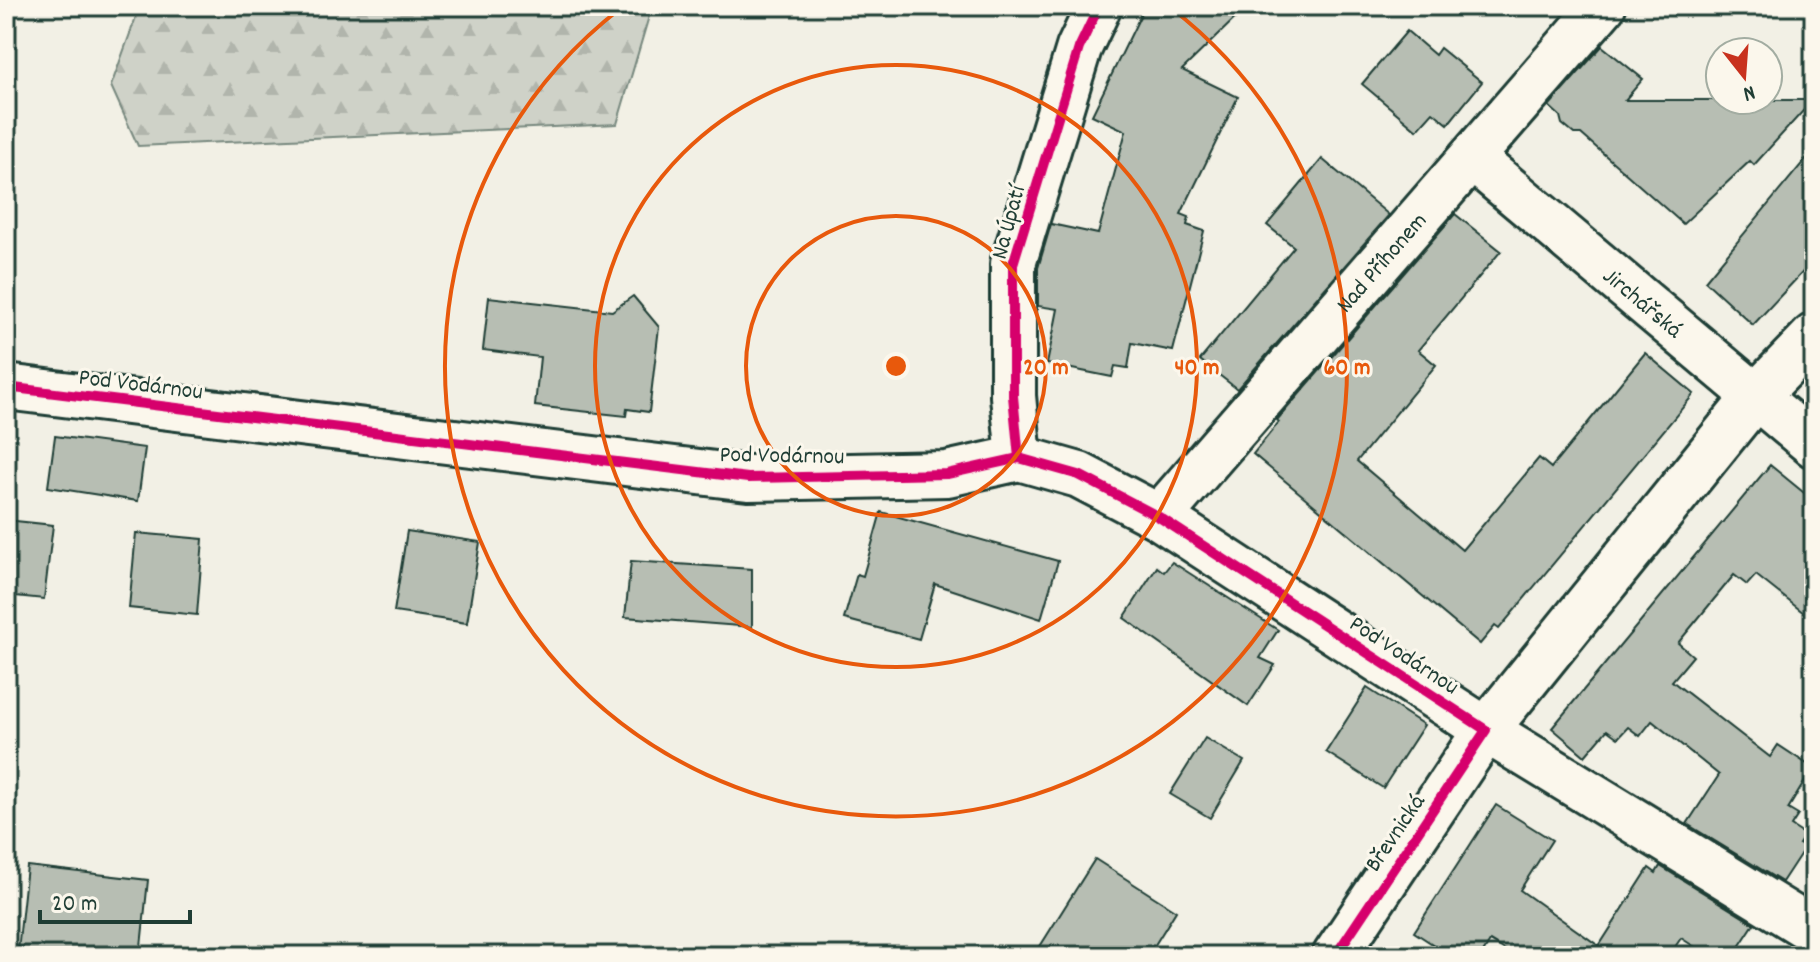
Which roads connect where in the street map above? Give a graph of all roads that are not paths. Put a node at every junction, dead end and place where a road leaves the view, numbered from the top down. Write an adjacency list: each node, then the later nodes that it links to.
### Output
1 (1099, 6): 8 (street, Na Úpatí)
2 (1603, 6): 3 (street, Nad Příhonem)
3 (1472, 158): 6 (street, Jirchářská); 9 (street, Nad Příhonem)
4 (1814, 336): 6 (street, Břevnická)
5 (6, 387): 8 (street, Pod Vodárnou)
6 (1755, 397): 7 (street, Jirchářská); 10 (street, Břevnická)
7 (1814, 445)
8 (1019, 458): 9 (street, Pod Vodárnou)
9 (1159, 517): 10 (street, Pod Vodárnou)
10 (1486, 730): 11 (street, Pod Vodárnou); 12 (street, Břevnická)
11 (1814, 931)
12 (1335, 956)

